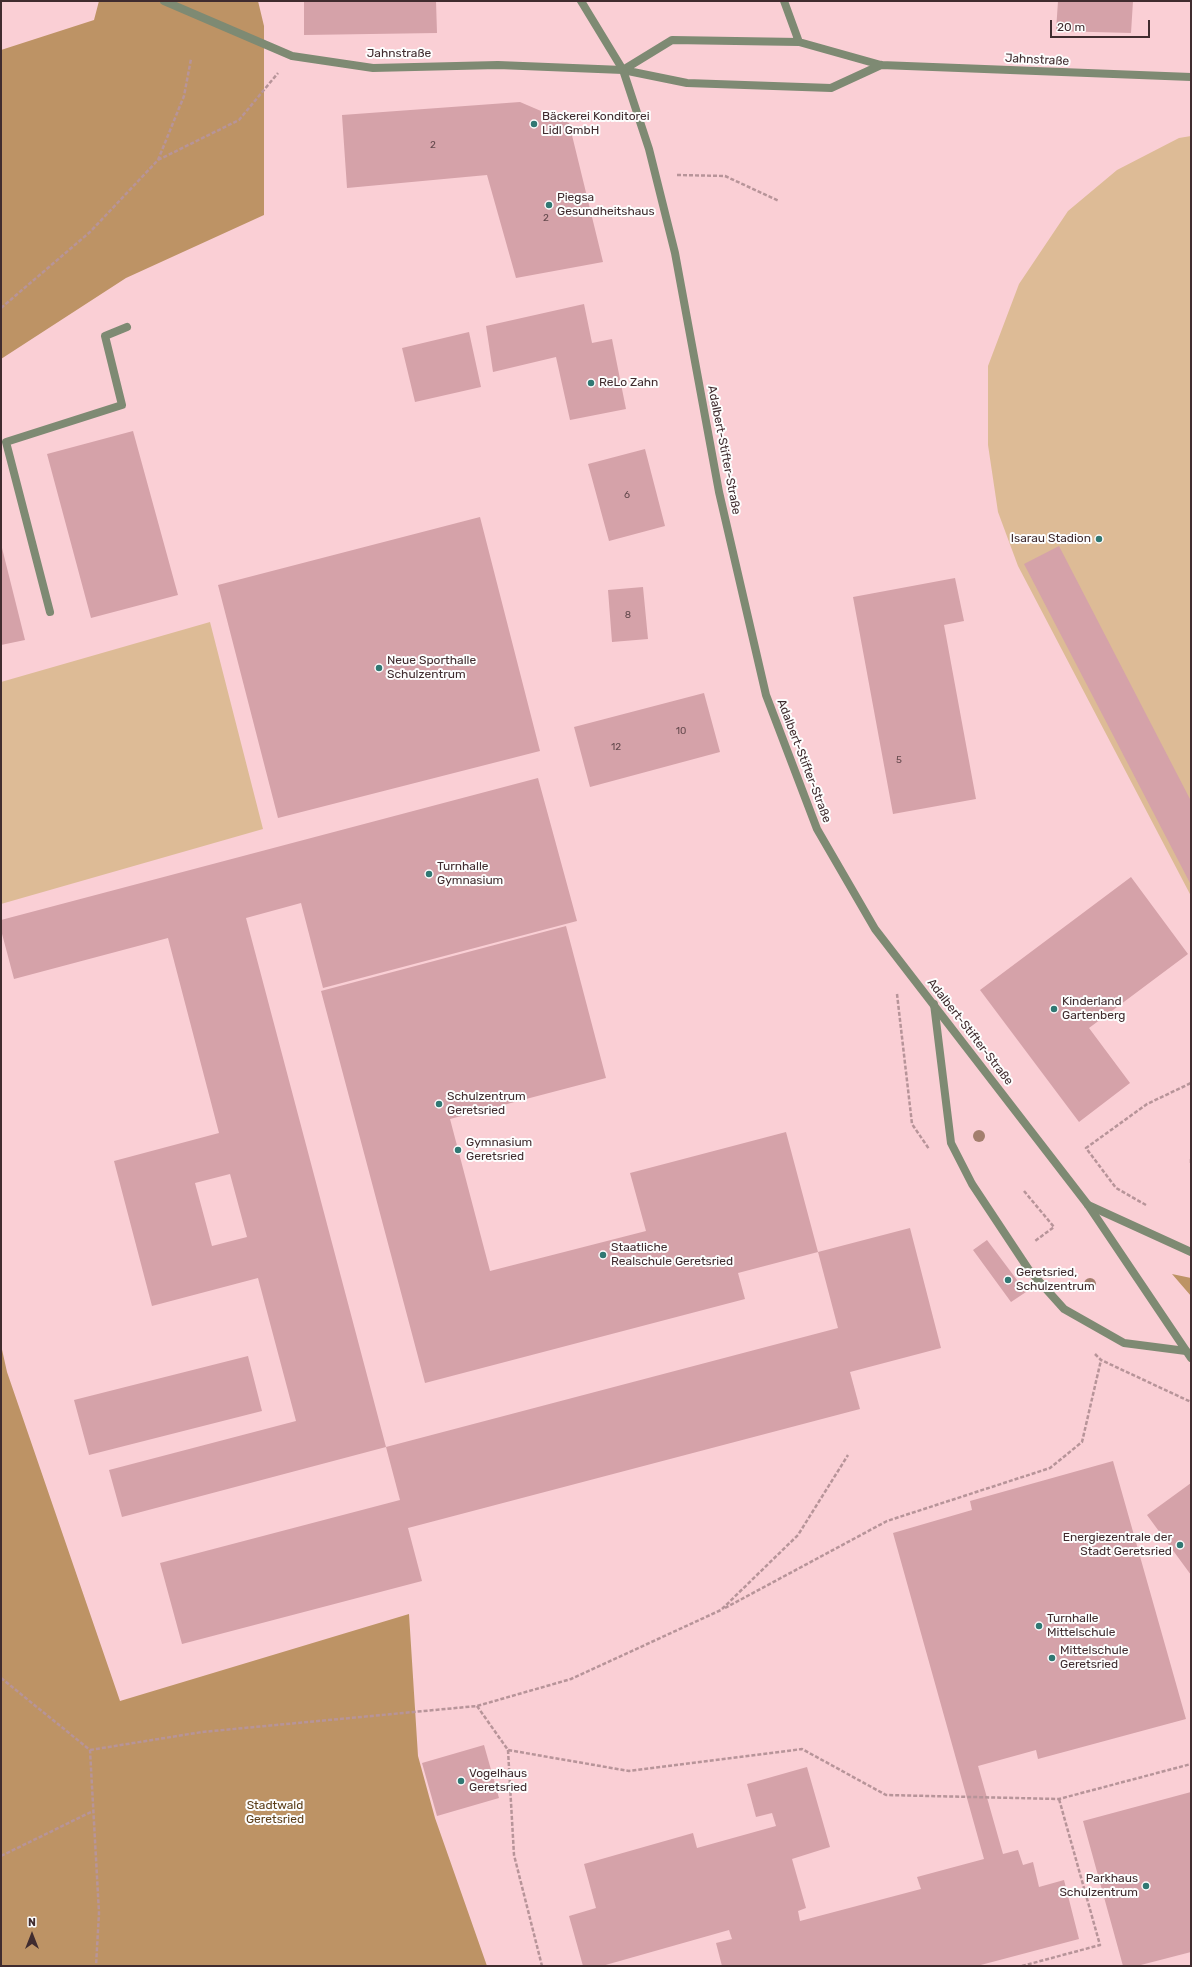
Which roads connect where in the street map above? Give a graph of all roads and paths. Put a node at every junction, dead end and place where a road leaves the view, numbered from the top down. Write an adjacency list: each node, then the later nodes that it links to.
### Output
1 (164, 1): 5 (street, Jahnstraße)
2 (581, 1): 8 (street, Adalbert-Stifter-Straße)
3 (784, 1): 4 (street)
4 (799, 42): 7 (street, Jahnstraße); 8 (street, Jahnstraße)
5 (292, 56): 8 (street, Jahnstraße); 10 (path)
6 (191, 59): 10 (path)
7 (881, 65): 8 (street, Jahnstraße); 9 (street, Jahnstraße)
8 (623, 70): 11 (street, Adalbert-Stifter-Straße)
9 (1191, 77)
10 (158, 160): 13 (path)
11 (655, 175): 12 (path); 16 (street, Adalbert-Stifter-Straße)
12 (779, 201)
13 (1, 308)
14 (127, 327): 15 (street)
15 (50, 612)
16 (934, 1004): 22 (street, Adalbert-Stifter-Straße); 25 (street)
17 (1191, 1083): 20 (path)
18 (1191, 1159): 19 (path)
19 (1191, 1165)
20 (1116, 1188)
21 (1024, 1191): 23 (path)
22 (1088, 1205): 24 (street); 25 (street, Adalbert-Stifter-Straße)
23 (1054, 1227)
24 (1191, 1252)
25 (1188, 1355)
26 (1101, 1360): 28 (path)
27 (848, 1455): 28 (path)
28 (721, 1610): 30 (path)
29 (1, 1678): 31 (path)
30 (477, 1706): 31 (path); 32 (path)
31 (90, 1750): 35 (path)
32 (508, 1750): 34 (path); 38 (path)
33 (1191, 1764): 34 (path)
34 (1059, 1800): 39 (path)
35 (93, 1811): 36 (path); 37 (path)
36 (1, 1856)
37 (96, 1966)
38 (542, 1966)
39 (1022, 1966)

